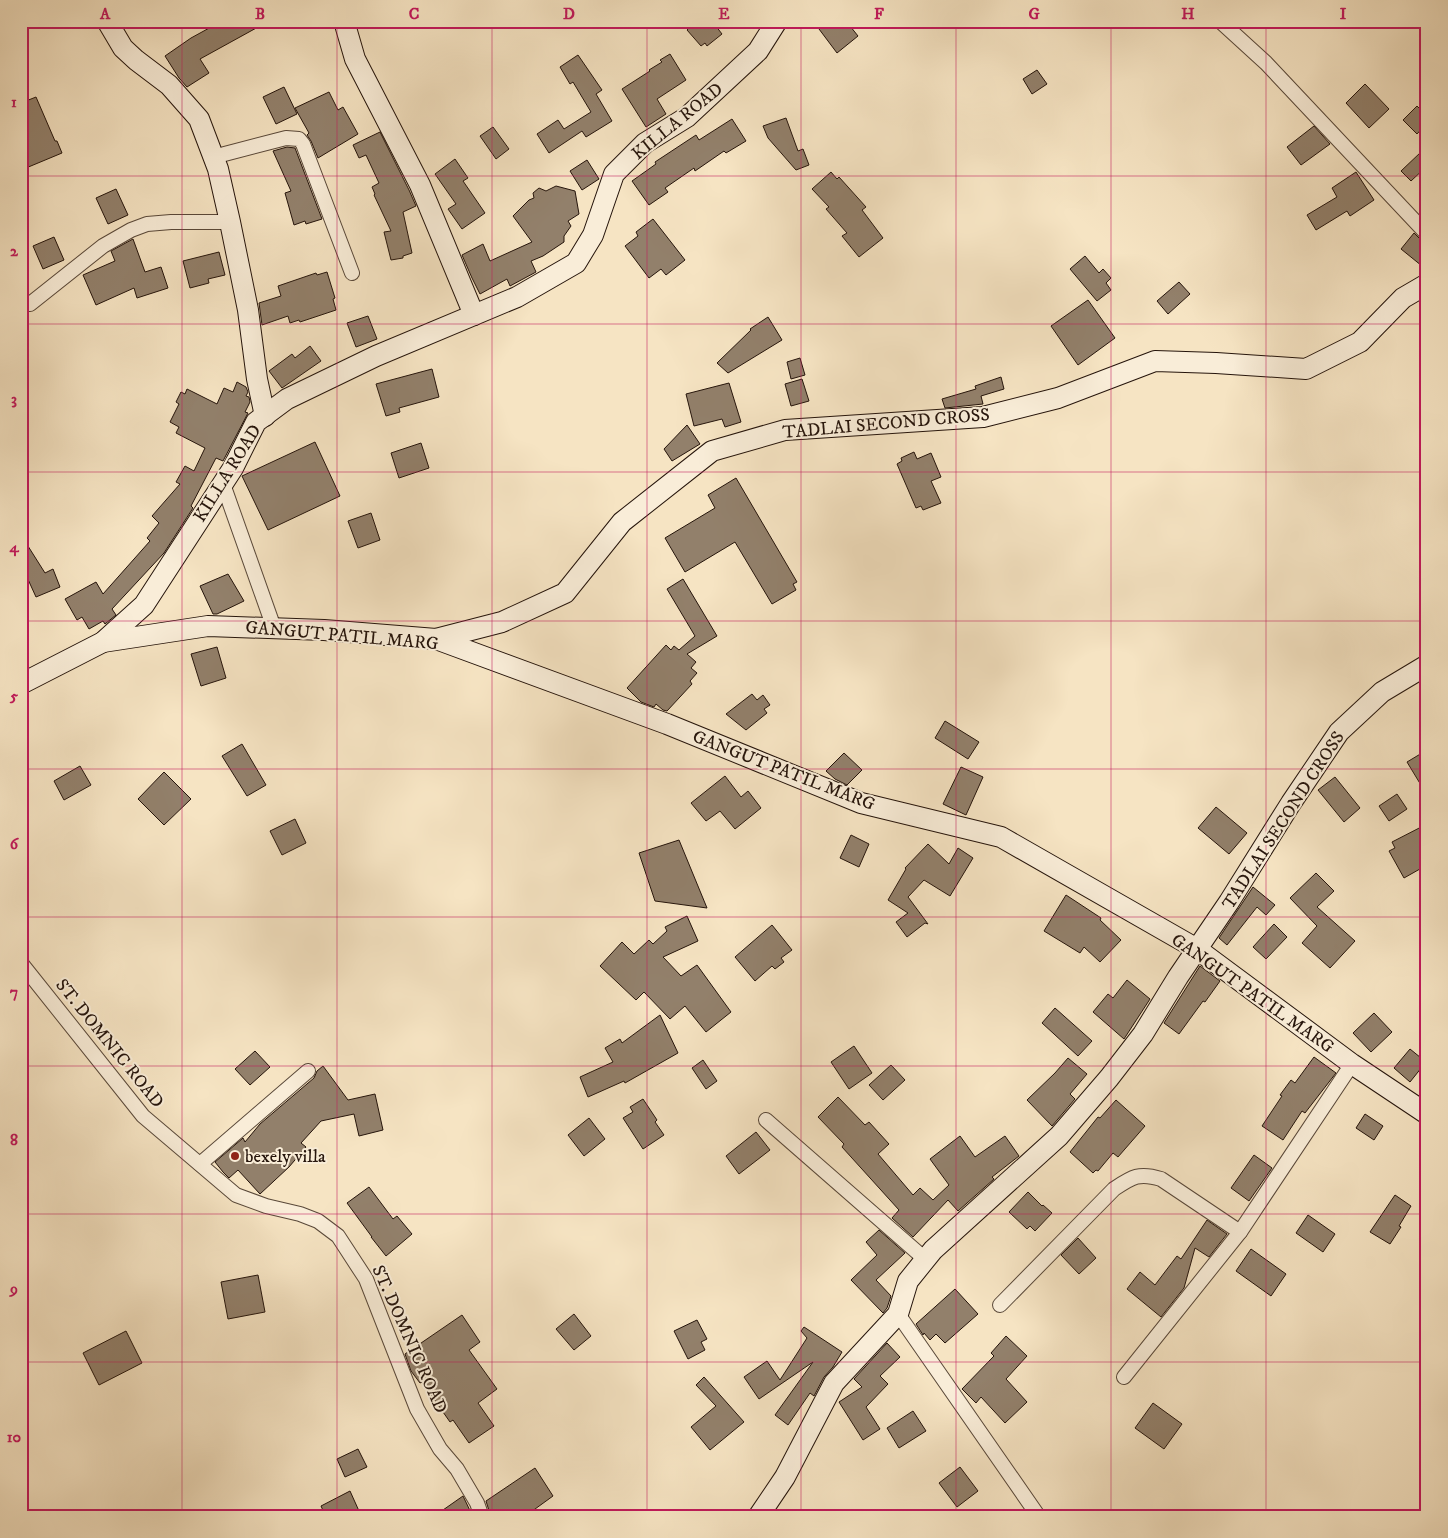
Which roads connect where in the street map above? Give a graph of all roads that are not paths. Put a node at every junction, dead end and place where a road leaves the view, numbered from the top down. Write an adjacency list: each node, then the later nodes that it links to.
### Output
1 (107, 21): 5 (street)
2 (344, 21): 11 (street)
3 (777, 21): 11 (street, KILLA ROAD)
4 (1220, 21): 7 (street)
5 (213, 157): 6 (street); 8 (street)
6 (230, 222): 10 (street); 12 (street)
7 (1427, 234)
8 (352, 273)
9 (1427, 284): 15 (street, TADLAI SECOND CROSS)
10 (30, 304)
11 (474, 315): 12 (street, KILLA ROAD)
12 (265, 416): 13 (street, KILLA ROAD)
13 (223, 484): 14 (street); 16 (street, KILLA ROAD)
14 (274, 628): 15 (street, GANGUT PATIL MARG); 16 (street, GANGUT PATIL MARG)
15 (436, 639): 19 (street, GANGUT PATIL MARG)
16 (103, 642): 18 (street, KILLA ROAD)
17 (1427, 665): 19 (street, TADLAI SECOND CROSS)
18 (21, 684)
19 (1197, 949): 21 (street, GANGUT PATIL MARG); 27 (street, TADLAI SECOND CROSS)
20 (21, 963): 25 (street, ST. DOMNIC ROAD)
21 (1352, 1064): 23 (street, GANGUT PATIL MARG); 26 (street)
22 (308, 1072): 25 (street)
23 (1427, 1114)
24 (766, 1120): 27 (street)
25 (200, 1164): 31 (street, ST. DOMNIC ROAD)
26 (1240, 1232): 28 (street); 30 (street)
27 (926, 1259): 29 (street, TADLAI SECOND CROSS)
28 (1000, 1305)
29 (898, 1314): 32 (street); 33 (street)
30 (1124, 1377)
31 (482, 1517)
32 (758, 1517)
33 (1039, 1517)

